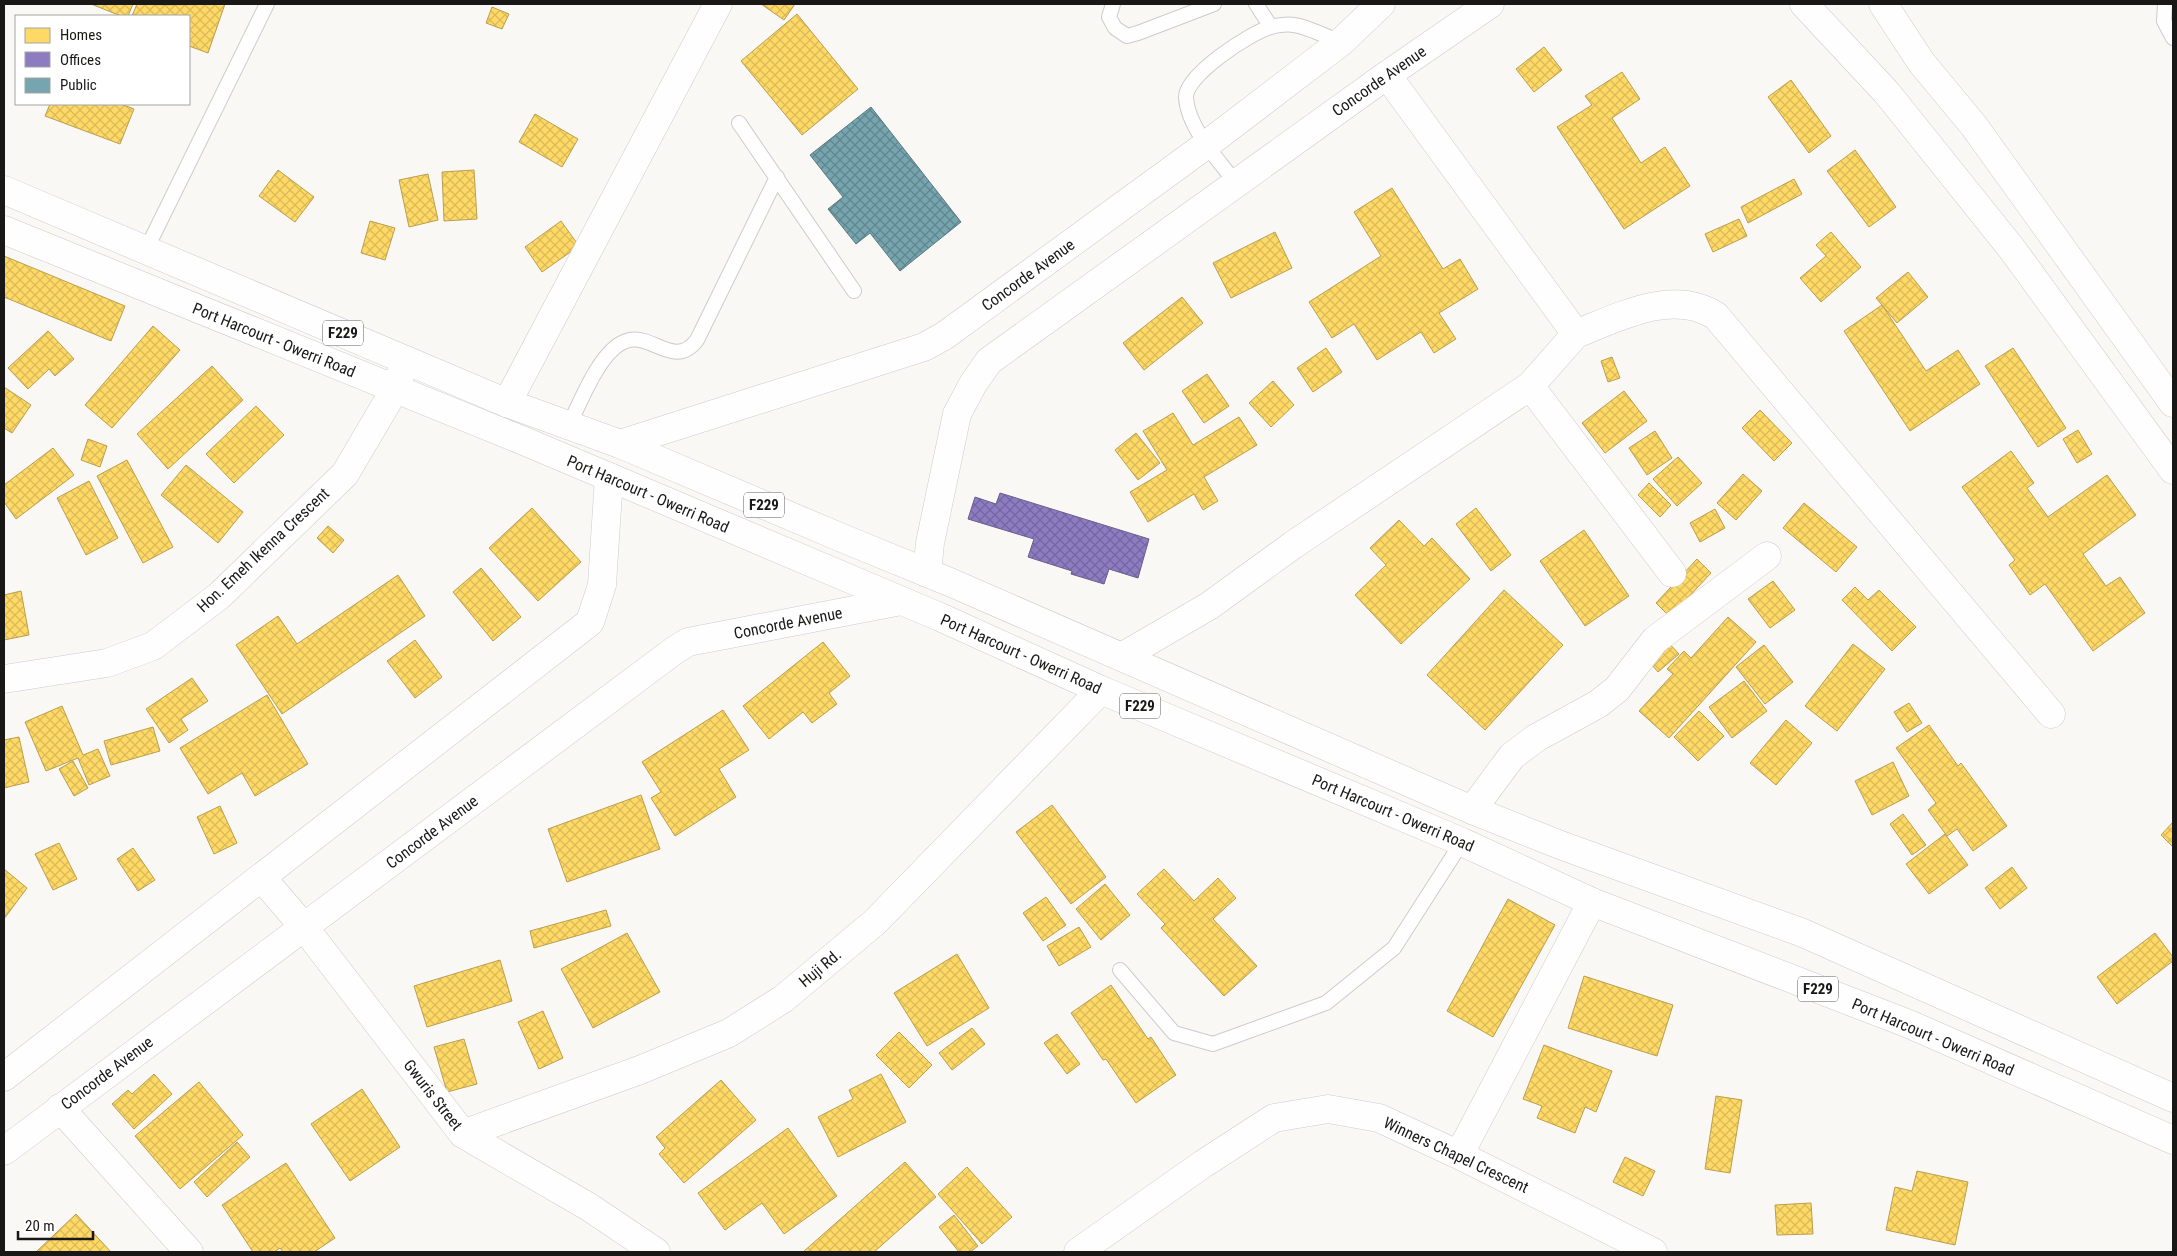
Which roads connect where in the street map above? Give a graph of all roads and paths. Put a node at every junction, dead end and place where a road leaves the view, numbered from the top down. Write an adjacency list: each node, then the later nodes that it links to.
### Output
1 (267, 4): 21 (lane)
2 (718, 4): 27 (street)
3 (1113, 4): 4 (lane)
4 (1214, 4)
5 (1256, 4): 11 (lane)
6 (1381, 4): 13 (street, Concorde Avenue)
7 (1490, 4): 14 (street, Concorde Avenue)
8 (1804, 4): 31 (street)
9 (1883, 4): 28 (street)
10 (2166, 4): 12 (lane)
11 (1271, 27): 13 (lane); 16 (lane)
12 (2173, 38)
13 (1341, 42): 16 (street, Concorde Avenue)
14 (1387, 75): 18 (street, Concorde Avenue); 23 (street)
15 (738, 122): 17 (lane)
16 (1206, 145): 18 (lane); 30 (street, Concorde Avenue)
17 (777, 177): 22 (lane); 29 (lane)
18 (1236, 183): 34 (street, Concorde Avenue)
19 (4, 190): 21 (street, Port Harcourt - Owerri Road / F229)
20 (4, 230): 26 (street, Port Harcourt - Owerri Road / F229)
21 (146, 250): 24 (street, Port Harcourt - Owerri Road / F229)
22 (854, 291)
23 (1576, 334): 25 (street); 40 (street)
24 (406, 360): 26 (street, Hon. Emeh Ikenna Crescent); 27 (street, Port Harcourt - Owerri Road / F229)
25 (1530, 386): 35 (street); 37 (street)
26 (394, 389): 32 (street, Port Harcourt - Owerri Road / F229); 38 (street, Hon. Emeh Ikenna Crescent)
27 (507, 403): 29 (street, Port Harcourt - Owerri Road / F229)
28 (2173, 403)
29 (569, 425): 30 (street, Port Harcourt - Owerri Road / F229)
30 (620, 444): 34 (street, Port Harcourt - Owerri Road / F229)
31 (2173, 470)
32 (609, 477): 36 (street, Port Harcourt - Owerri Road / F229); 43 (street)
33 (1767, 556): 41 (street)
34 (927, 573): 37 (street, Port Harcourt - Owerri Road / F229)
35 (1672, 573)
36 (900, 601): 39 (street, Port Harcourt - Owerri Road / F229); 45 (street, Concorde Avenue)
37 (1123, 656): 39 (street, Huji Rd.); 41 (street, Port Harcourt - Owerri Road / F229)
38 (4, 679)
39 (1101, 690): 42 (street, Port Harcourt - Owerri Road / F229); 52 (street, Huji Rd.)
40 (2051, 714)
41 (1472, 810): 47 (street, Port Harcourt - Owerri Road / F229)
42 (1462, 842): 44 (street, Port Harcourt - Owerri Road / F229); 46 (lane)
43 (262, 878): 45 (street, Gwuris Street); 49 (street)
44 (1592, 902): 48 (street, Port Harcourt - Owerri Road / F229); 55 (street)
45 (304, 927): 51 (street, Concorde Avenue); 52 (street, Gwuris Street)
46 (1120, 970)
47 (2006, 1024): 48 (street); 50 (street, Port Harcourt - Owerri Road / F229)
48 (1995, 1062): 53 (street, Port Harcourt - Owerri Road / F229)
49 (4, 1077)
50 (2173, 1098)
51 (60, 1108): 54 (street, Concorde Avenue); 56 (street)
52 (463, 1134): 57 (street, Gwuris Street)
53 (2173, 1140)
54 (4, 1151)
55 (1459, 1155): 58 (street, Winners Chapel Crescent); 59 (street, Winners Chapel Crescent)
56 (189, 1252)
57 (656, 1252)
58 (1078, 1252)
59 (1653, 1252)

